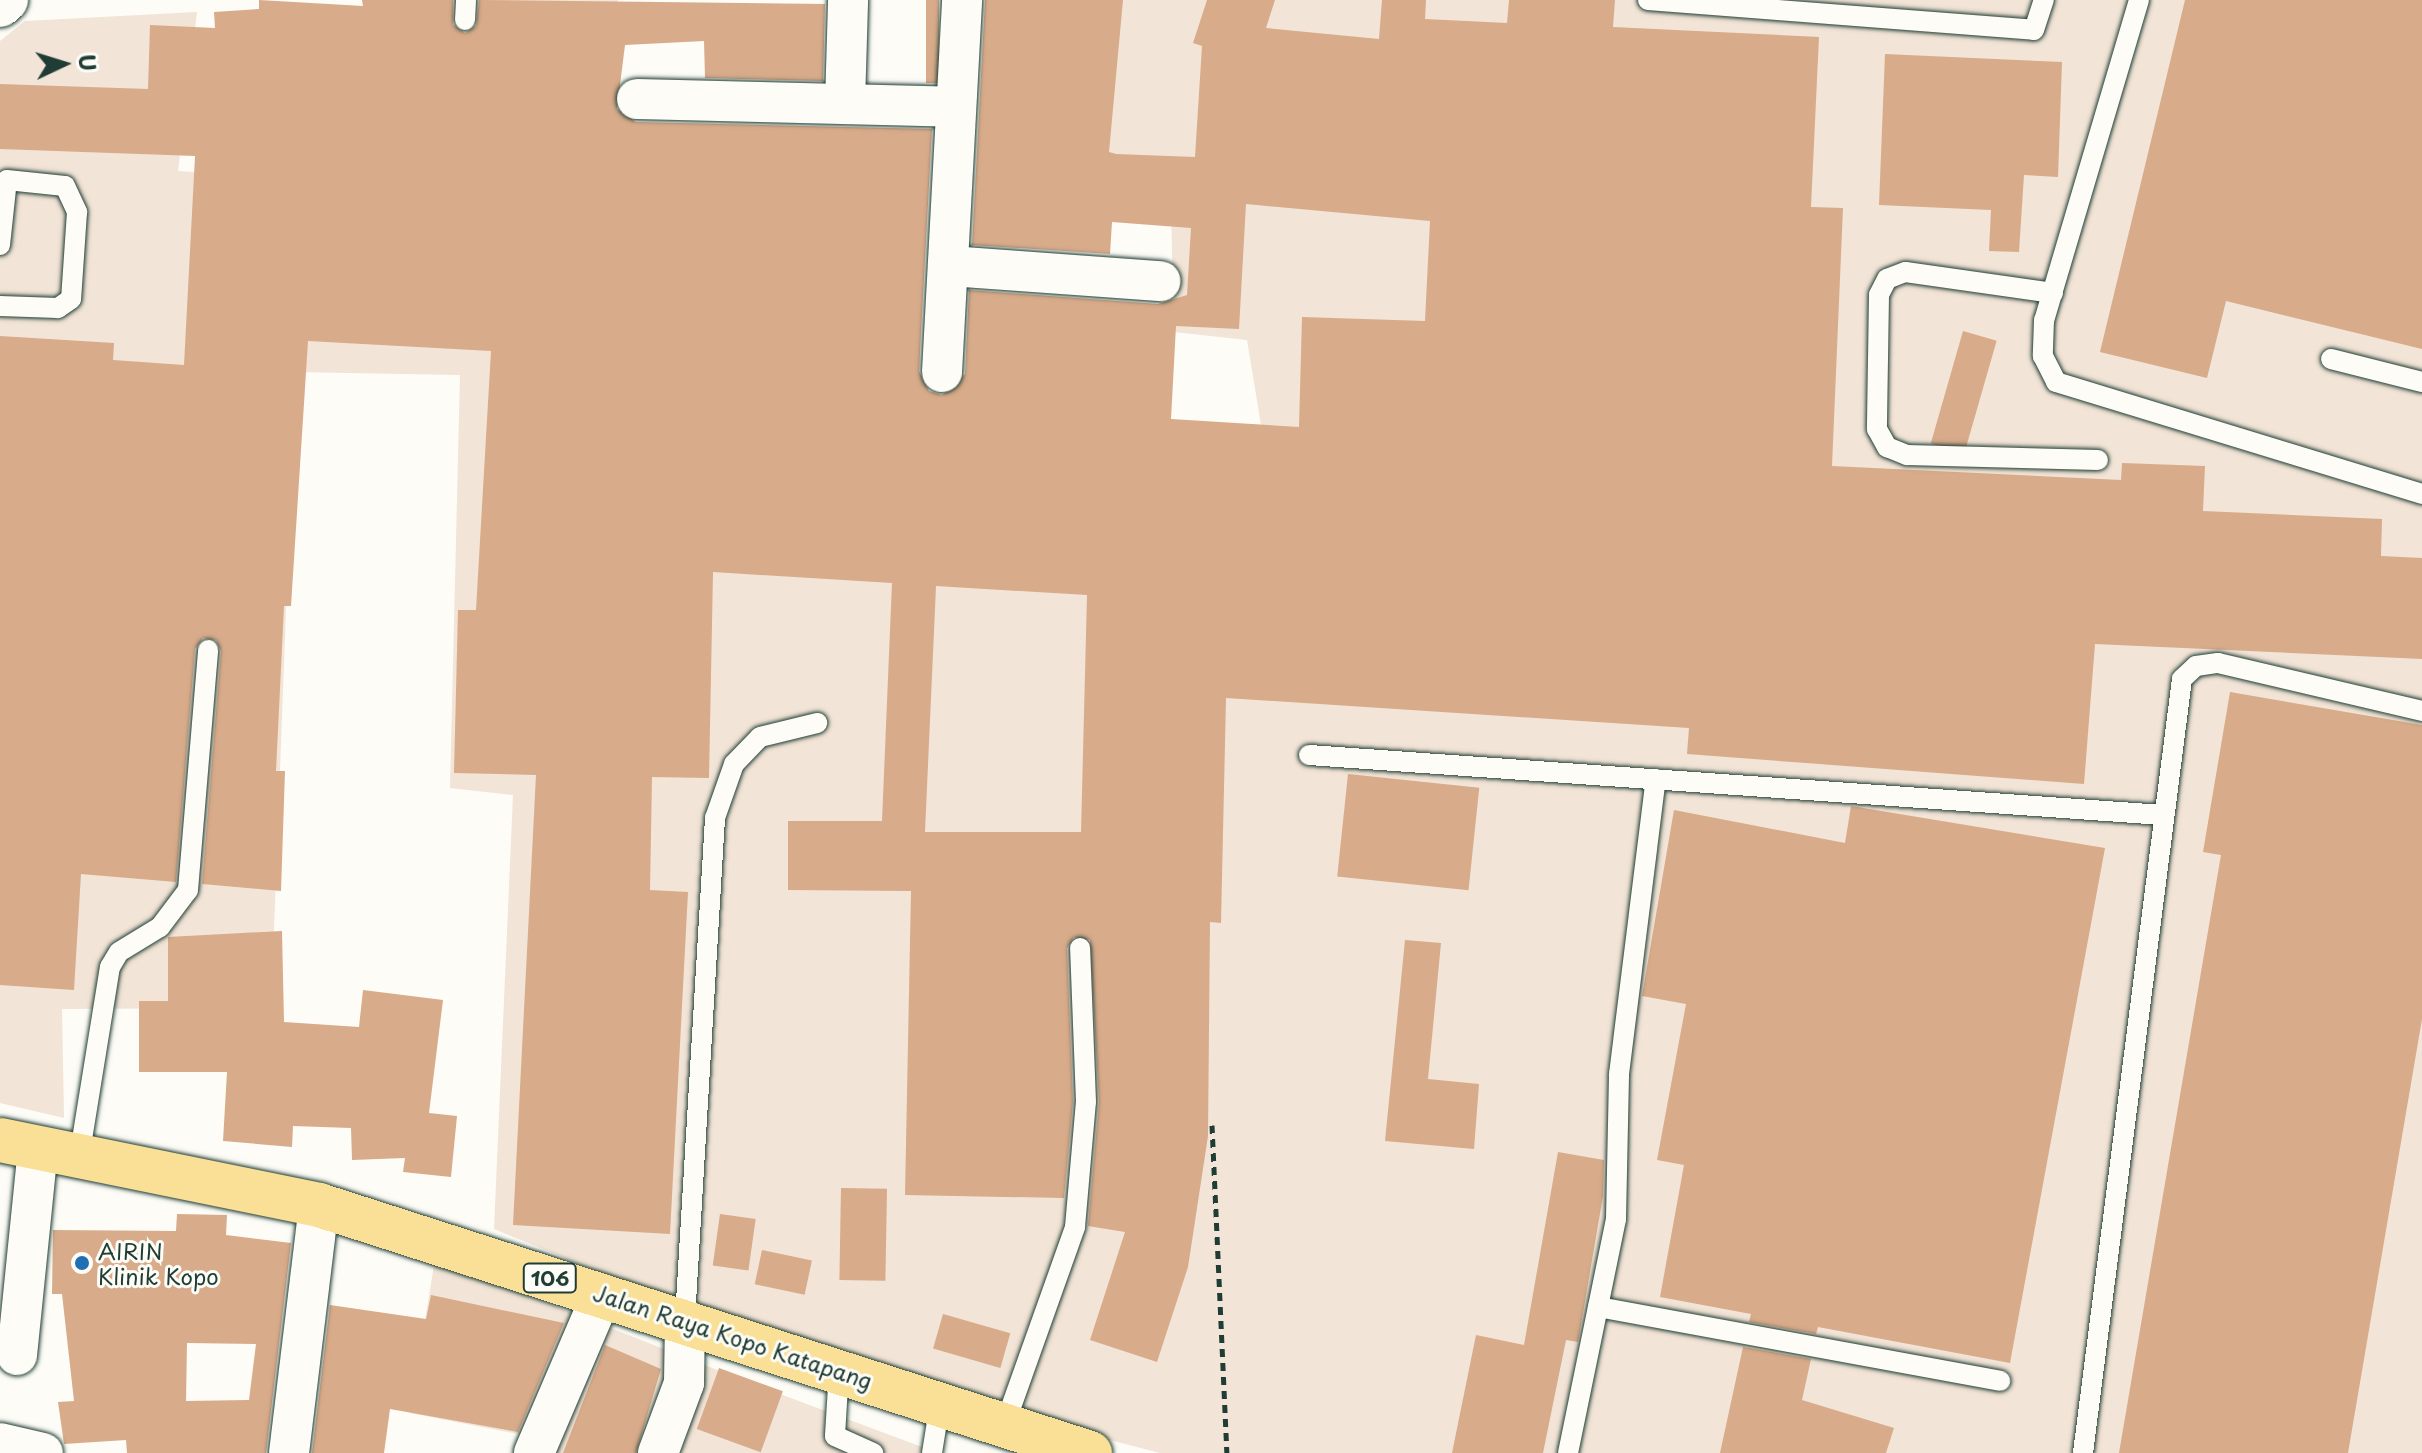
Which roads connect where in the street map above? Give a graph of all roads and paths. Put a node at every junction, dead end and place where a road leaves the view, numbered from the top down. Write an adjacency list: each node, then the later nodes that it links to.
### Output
1 (6, 0): 7 (street)
2 (848, 0): 9 (street)
3 (962, 0): 10 (street)
4 (1648, 0): 5 (lane)
5 (2044, 0)
6 (2139, 0): 14 (lane)
7 (0, 5)
8 (637, 99): 9 (street)
9 (845, 104): 10 (street)
10 (954, 107): 12 (street)
11 (0, 245): 15 (lane)
12 (949, 266): 13 (street); 17 (street)
13 (1160, 281)
14 (2053, 293): 19 (lane); 20 (lane)
15 (0, 306)
16 (2331, 359): 18 (lane)
17 (942, 372)
18 (2422, 382)
19 (2098, 460)
20 (2422, 494)
21 (208, 650): 29 (lane)
22 (2422, 711): 26 (lane)
23 (817, 723): 33 (lane)
24 (1309, 755): 25 (lane)
25 (1656, 779): 26 (lane); 32 (lane)
26 (2162, 815): 49 (lane)
27 (1080, 948): 38 (lane)
28 (1212, 1125): 47 (path)
29 (39, 1149): 30 (main road, Jalan Raya Kopo Katapang / 106); 34 (street)
30 (319, 1205): 31 (main road, Jalan Raya Kopo Katapang / 106); 41 (street)
31 (602, 1294): 33 (main road, Jalan Raya Kopo Katapang / 106); 42 (street)
32 (1598, 1307): 36 (lane); 48 (lane)
33 (685, 1319): 35 (main road, Jalan Raya Kopo Katapang / 106); 43 (street)
34 (17, 1355)
35 (839, 1370): 37 (main road, Jalan Raya Kopo Katapang / 106); 44 (lane)
36 (2000, 1381)
37 (940, 1403): 38 (main road, Jalan Raya Kopo Katapang / 106); 45 (lane)
38 (1005, 1424): 46 (main road, Jalan Raya Kopo Katapang / 106)
39 (0, 1443): 40 (street)
40 (43, 1453)
41 (289, 1453)
42 (534, 1453)
43 (658, 1453)
44 (873, 1453)
45 (932, 1453)
46 (1090, 1453)
47 (1227, 1453)
48 (1568, 1453)
49 (2083, 1453)

